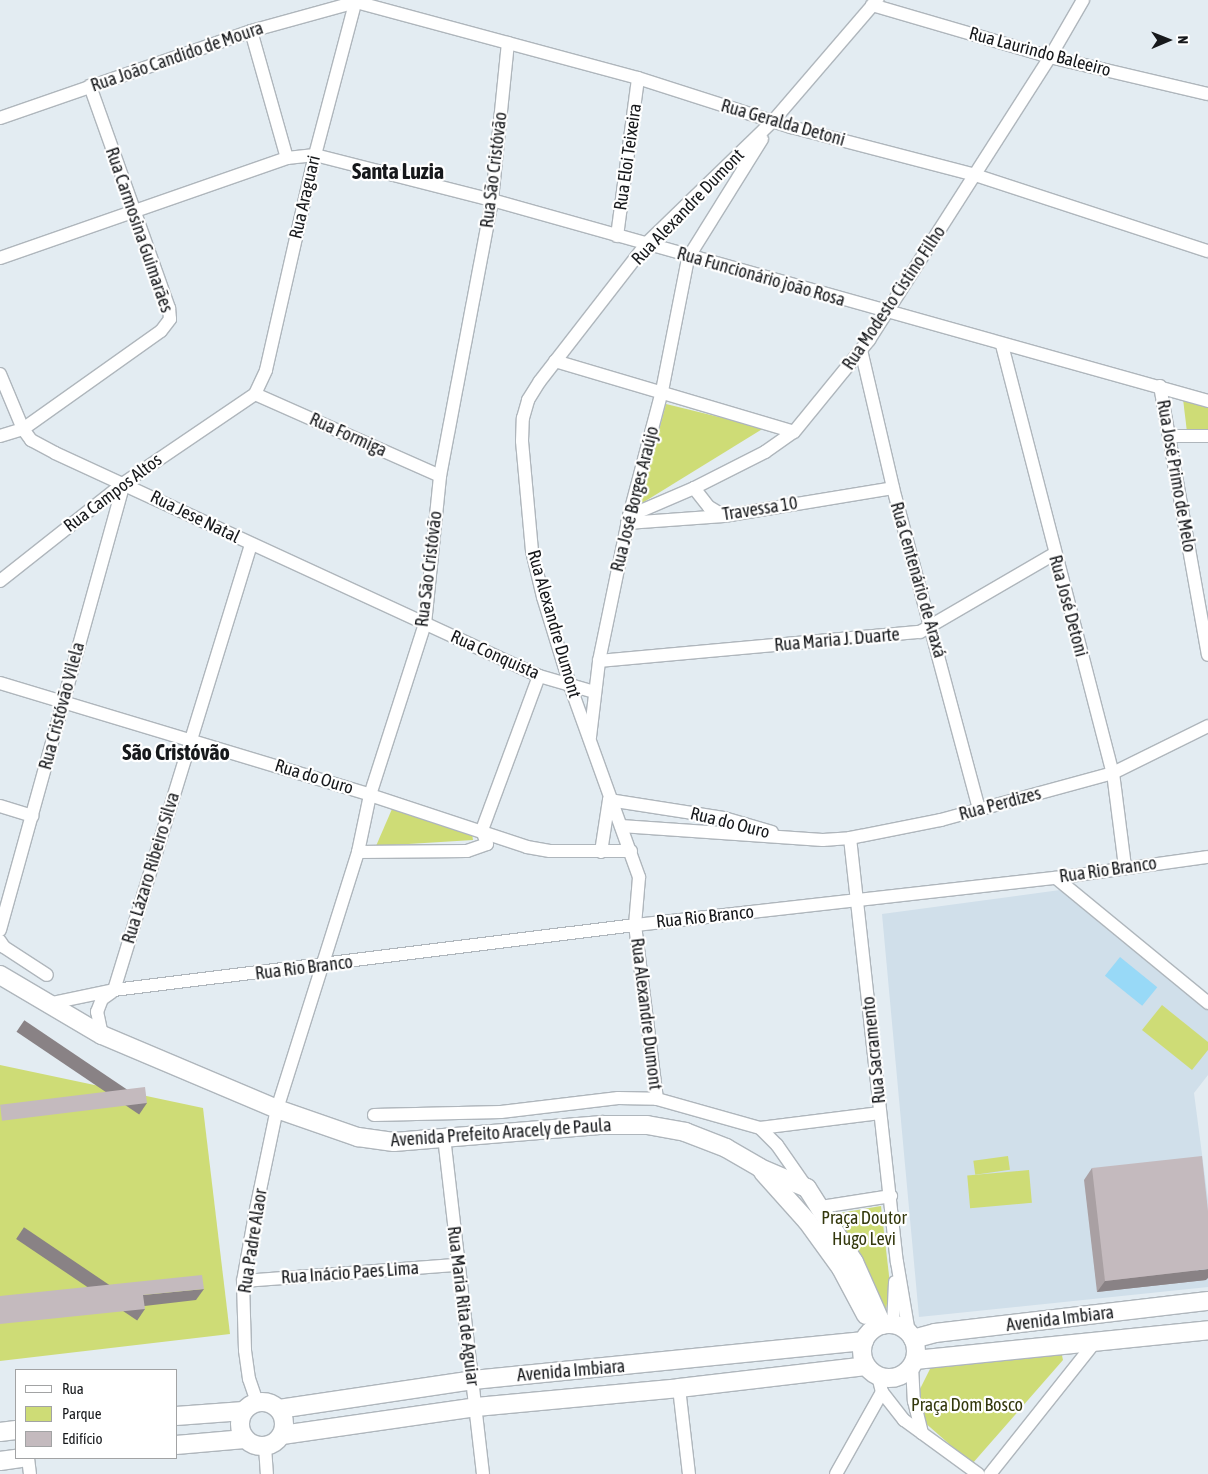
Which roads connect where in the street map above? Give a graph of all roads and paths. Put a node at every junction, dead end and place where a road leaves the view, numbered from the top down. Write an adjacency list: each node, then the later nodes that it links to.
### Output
1 (1083, 0): 6 (street, Rua Modesto Cistino Filho)
2 (356, 1): 4 (street, Rua João Candido de Moura); 5 (street, Rua Geralda Detoni); 12 (street, Rua Araguari)
3 (874, 3): 6 (street, Rua Laurindo Baleeiro); 11 (street, Rua Alexandre Dumont)
4 (250, 31): 8 (street, Rua João Candido de Moura); 13 (street)
5 (508, 43): 7 (street, Rua Geralda Detoni); 15 (street, Rua São Cristóvão)
6 (1050, 57): 9 (street, Rua Laurindo Baleeiro); 14 (street, Rua Modesto Cistino Filho)
7 (638, 78): 11 (street, Rua Geralda Detoni); 17 (street, Rua Eloi Teixeira)
8 (90, 86): 10 (street, Rua João Candido de Moura); 16 (street, Rua Carmosina Guimarães)
9 (1208, 94)
10 (0, 118)
11 (773, 121): 14 (street, Rua Geralda Detoni); 18 (street, Rua Alexandre Dumont); 21 (street)
12 (315, 155): 13 (street); 15 (street, Rua Funcionário joão Rosa); 29 (street, Rua Araguari)
13 (287, 158): 16 (street)
14 (975, 175): 19 (street, Rua Geralda Detoni); 22 (street, Rua Modesto Cistino Filho)
15 (492, 200): 17 (street, Rua Funcionário joão Rosa); 36 (street, Rua São Cristóvão)
16 (133, 211): 20 (street); 31 (street, Rua Carmosina Guimarães)
17 (617, 236): 18 (street, Rua Funcionário joão Rosa)
18 (647, 243): 21 (street, Rua Funcionário joão Rosa); 25 (street, Rua Alexandre Dumont)
19 (1208, 251)
20 (0, 258)
21 (688, 258): 22 (street, Rua Funcionário joão Rosa); 28 (street, Rua José Borges Araújo)
22 (886, 312): 23 (street, Rua Funcionário joão Rosa); 24 (street, Rua Modesto Cistino Filho)
23 (1002, 345): 27 (street, Rua Funcionário joão Rosa); 43 (street, Rua José Detoni)
24 (861, 350): 32 (street, Rua Modesto Cistino Filho); 39 (street, Rua Centenário de Araxá)
25 (555, 361): 28 (street); 51 (street, Rua Alexandre Dumont)
26 (0, 374): 31 (street, Rua Jese Natal)
27 (1160, 386): 30 (street, Rua Funcionário joão Rosa); 34 (street, Rua José Primo de Melo)
28 (662, 391): 32 (street); 41 (street, Rua José Borges Araújo)
29 (255, 394): 36 (street, Rua Formiga); 37 (street, Rua Campos Altos)
30 (1208, 401)
31 (23, 429): 33 (street, Rua Carmosina Guimarães); 37 (street, Rua Jese Natal)
32 (794, 432): 38 (street, Rua Modesto Cistino Filho)
33 (0, 436)
34 (1169, 436): 35 (street); 47 (street, Rua José Primo de Melo)
35 (1208, 436)
36 (440, 476): 45 (street, Rua São Cristóvão)
37 (124, 483): 42 (street, Rua Jese Natal); 44 (street, Rua Campos Altos); 53 (street, Rua Cristóvão Vilela)
38 (694, 488): 40 (street); 41 (street, Rua Modesto Cistino Filho)
39 (893, 488): 40 (street, Travessa 10); 46 (street, Rua Centenário de Araxá)
40 (724, 516): 41 (street, Travessa 10)
41 (628, 520): 48 (street, Rua José Borges Araújo)
42 (252, 545): 45 (street, Rua Jese Natal); 55 (street, Rua Lázaro Ribeiro Silva)
43 (1054, 554): 46 (street, Rua Maria J. Duarte); 57 (street, Rua José Detoni)
44 (0, 581)
45 (425, 624): 49 (street, Rua Conquista); 58 (street, Rua São Cristóvão)
46 (932, 627): 48 (street, Rua Maria J. Duarte); 61 (street, Rua Centenário de Araxá)
47 (1208, 655)
48 (599, 661): 52 (street, Rua José Borges Araújo)
49 (539, 676): 51 (street, Rua Conquista); 64 (street)
50 (0, 683): 53 (street, Rua do Ouro)
51 (570, 685): 52 (street, Rua Conquista); 56 (street, Rua Alexandre Dumont)
52 (594, 692): 56 (street, Rua José Borges Araújo)
53 (63, 703): 55 (street, Rua do Ouro); 62 (street, Rua Cristóvão Vilela)
54 (1208, 726): 57 (street, Rua Perdizes)
55 (191, 739): 58 (street, Rua do Ouro); 80 (street, Rua Lázaro Ribeiro Silva)
56 (589, 742): 59 (street, Rua Alexandre Dumont)
57 (1113, 773): 61 (street, Rua Perdizes); 71 (street, Rua José Detoni)
58 (370, 795): 64 (street, Rua do Ouro); 67 (street, Rua São Cristóvão)
59 (610, 800): 63 (street, Rua Alexandre Dumont); 65 (street, Rua do Ouro); 68 (street)
60 (0, 806): 62 (street)
61 (979, 809): 66 (street, Rua Perdizes)
62 (32, 816): 75 (street, Rua Cristóvão Vilela)
63 (620, 826): 65 (street, Rua do Ouro); 69 (street, Rua Alexandre Dumont)
64 (482, 830): 67 (street); 68 (street, Rua do Ouro)
65 (781, 836): 66 (street, Rua Perdizes)
66 (850, 838): 73 (street, Rua Sacramento)
67 (358, 852): 77 (street, Rua São Cristóvão)
68 (601, 852): 69 (street, Rua do Ouro)
69 (631, 852): 74 (street, Rua Alexandre Dumont)
70 (1208, 857): 71 (street, Rua Rio Branco)
71 (1125, 868): 72 (street, Rua Rio Branco)
72 (1056, 878): 73 (street, Rua Rio Branco); 81 (street)
73 (859, 900): 74 (street, Rua Rio Branco); 86 (street, Rua Sacramento)
74 (635, 925): 77 (street, Rua Rio Branco); 84 (street, Rua Alexandre Dumont)
75 (0, 930)
76 (0, 941): 78 (street)
77 (320, 966): 80 (street, Rua Rio Branco); 85 (street, Rua São Cristóvão)
78 (48, 975)
79 (0, 976): 82 (main road, Avenida Prefeito Aracely de Paula)
80 (114, 990): 82 (street, Rua Rio Branco); 83 (street)
81 (1208, 1003)
82 (47, 1004): 83 (main road, Avenida Prefeito Aracely de Paula)
83 (102, 1035): 85 (main road, Avenida Prefeito Aracely de Paula)
84 (657, 1099): 87 (street, Avenida Prefeito Aracely de Paula); 88 (street, Avenida Prefeito Aracely de Paula)
85 (277, 1109): 89 (main road, Avenida Prefeito Aracely de Paula); 97 (street, Rua Padre Alaor)
86 (880, 1114): 88 (street); 92 (street, Rua Sacramento)
87 (374, 1115)
88 (760, 1128): 91 (street, Avenida Prefeito Aracely de Paula)
89 (444, 1137): 90 (main road, Avenida Prefeito Aracely de Paula); 95 (street, Rua Maria Rita de Aguiar)
90 (760, 1168): 91 (main road, Avenida Prefeito Aracely de Paula); 96 (main road, Avenida Prefeito Aracely de Paula)
91 (807, 1188): 93 (main road, Avenida Prefeito Aracely de Paula)
92 (891, 1196): 93 (street); 94 (street, Rua Sacramento)
93 (821, 1207): 96 (main road, Avenida Prefeito Aracely de Paula)
94 (897, 1262): 99 (street); 101 (street)
95 (458, 1266): 97 (street, Rua Inácio Paes Lima); 105 (street, Rua Maria Rita de Aguiar)
96 (847, 1266): 99 (main road, Avenida Prefeito Aracely de Paula)
97 (243, 1281): 107 (street, Rua Padre Alaor)
98 (1208, 1301): 101 (main road, Avenida Imbiara)
99 (878, 1330): 101 (main road); 104 (main road); 105 (main road, Avenida Imbiara)
100 (1208, 1330): 102 (main road, Avenida Imbiara)
101 (911, 1336): 103 (main road)
102 (1095, 1342): 103 (main road, Avenida Imbiara); 127 (street)
103 (913, 1363): 104 (main road); 113 (street)
104 (875, 1378): 106 (main road, Avenida Imbiara); 113 (street); 125 (street)
105 (473, 1380): 108 (street, Rua Maria Rita de Aguiar); 109 (main road, Avenida Imbiara)
106 (679, 1388): 108 (main road, Avenida Imbiara); 124 (street)
107 (251, 1406): 109 (main road); 110 (main road); 115 (main road)
108 (476, 1406): 114 (main road, Avenida Imbiara); 123 (street, Rua Maria Rita de Aguiar)
109 (279, 1409): 114 (main road)
110 (178, 1416)
111 (15, 1430): 112 (main road)
112 (0, 1432)
113 (922, 1433): 126 (street)
114 (282, 1435): 117 (main road)
115 (245, 1439): 116 (main road); 117 (main road)
116 (178, 1445)
117 (265, 1447): 122 (street)
118 (15, 1459): 120 (main road)
119 (28, 1459): 121 (street)
120 (0, 1461)
121 (30, 1474)
122 (267, 1474)
123 (483, 1474)
124 (689, 1474)
125 (836, 1474)
126 (978, 1474)
127 (990, 1474)

